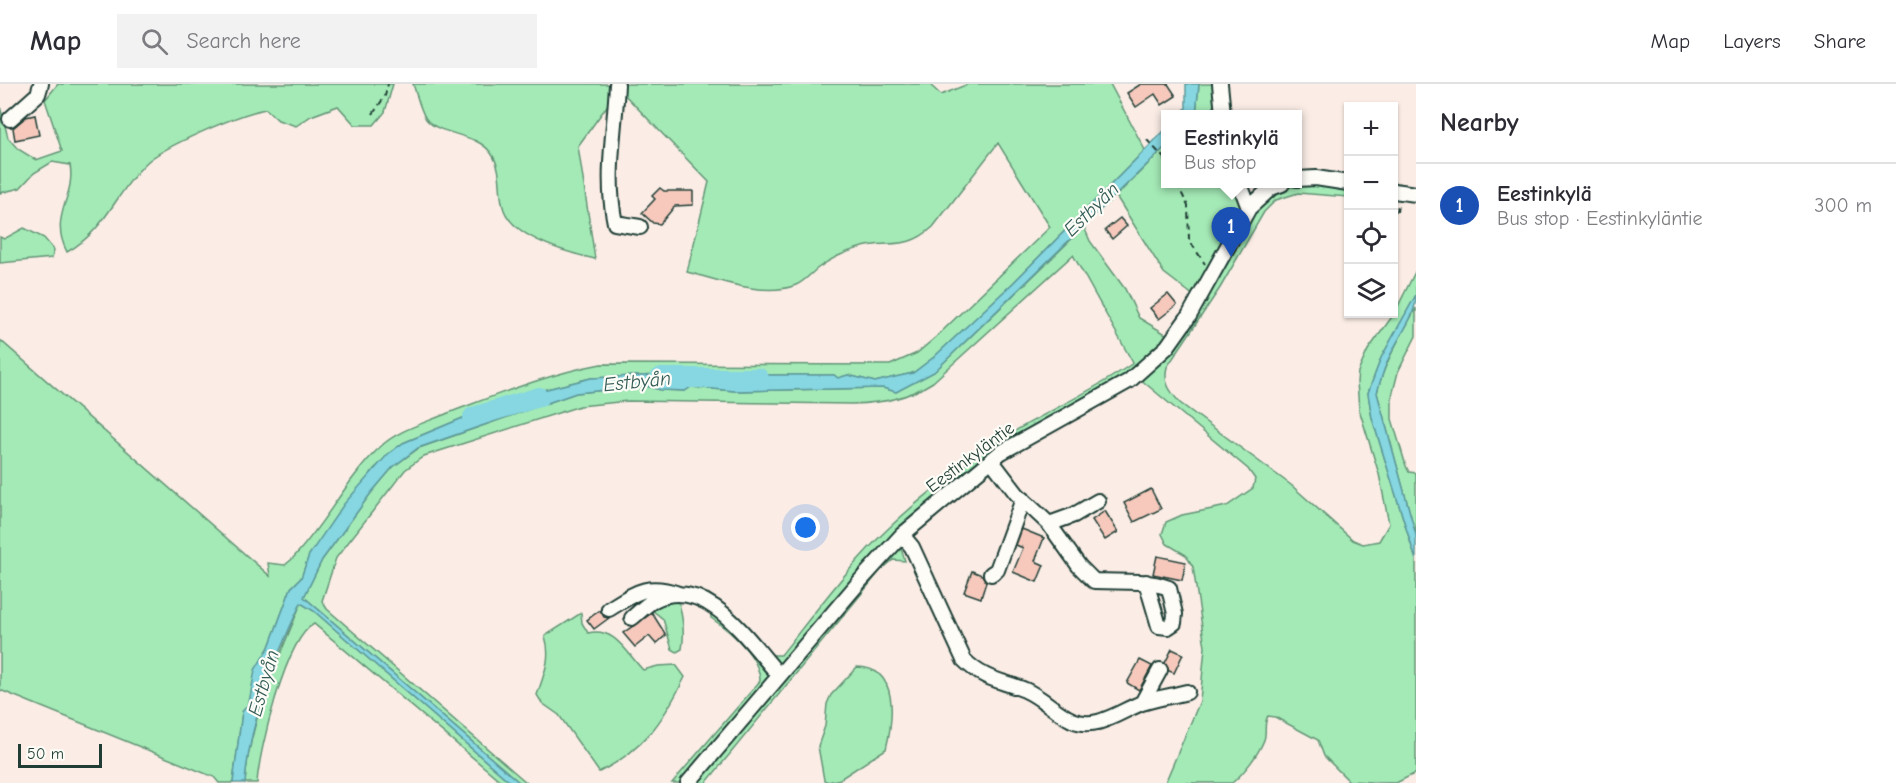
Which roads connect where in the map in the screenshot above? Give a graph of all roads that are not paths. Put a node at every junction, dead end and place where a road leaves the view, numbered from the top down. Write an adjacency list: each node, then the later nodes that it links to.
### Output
1 (41, 84): 5 (street)
2 (616, 84): 13 (street)
3 (1220, 84): 4 (street)
4 (1223, 110)
5 (10, 119)
6 (1302, 179): 7 (street)
7 (1344, 182)
8 (1242, 188): 12 (street)
9 (1270, 188): 12 (street, Eestinkyläntie)
10 (1398, 191): 11 (street)
11 (1416, 194)
12 (1249, 208): 14 (street, Eestinkyläntie)
13 (640, 227)
14 (991, 460): 15 (street); 18 (street, Eestinkyläntie)
15 (1023, 499): 17 (street); 19 (street)
16 (1098, 501): 17 (street)
17 (1049, 524): 20 (street)
18 (902, 534): 25 (street, Eestinkyläntie); 27 (street)
19 (991, 574)
20 (1146, 582)
21 (679, 594): 22 (street); 23 (street); 25 (street)
22 (609, 609)
23 (632, 618)
24 (1160, 670): 27 (street)
25 (779, 675): 28 (street, Eestinkyläntie)
26 (1187, 692): 27 (street)
27 (1142, 703)
28 (688, 783)

